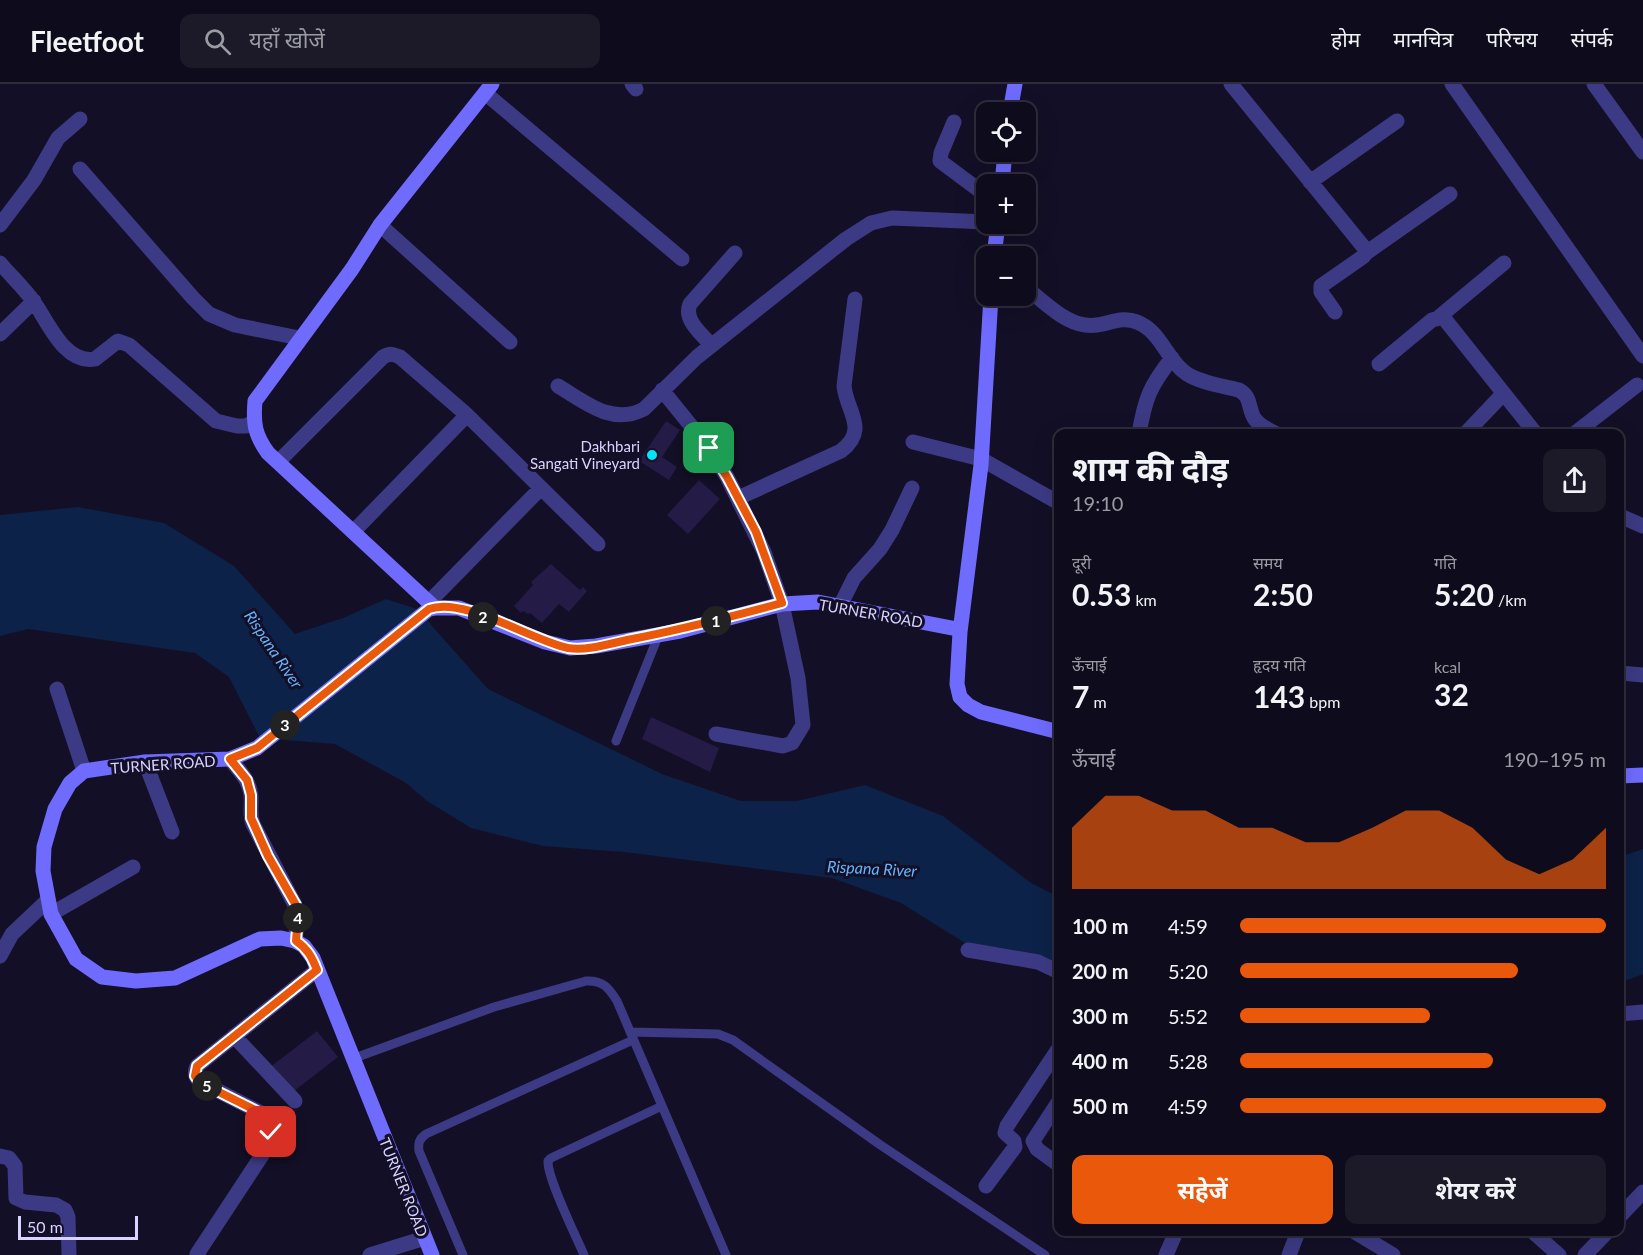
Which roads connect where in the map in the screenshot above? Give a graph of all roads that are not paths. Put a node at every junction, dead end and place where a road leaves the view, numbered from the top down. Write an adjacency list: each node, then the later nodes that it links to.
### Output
1 (1015, 84): 6 (main road)
2 (1231, 84): 12 (street)
3 (1452, 84): 33 (street)
4 (1594, 84): 10 (street)
5 (488, 89): 17 (main road); 20 (street)
6 (1012, 102)
7 (80, 119): 16 (street)
8 (1397, 121): 12 (street)
9 (954, 122): 13 (street)
10 (1643, 152)
11 (80, 169): 30 (street)
12 (1310, 182): 19 (street)
13 (976, 187)
14 (1450, 194): 19 (street)
15 (976, 222): 32 (street)
16 (0, 225)
17 (380, 225): 30 (main road); 31 (street)
18 (735, 253): 32 (street)
19 (1366, 253): 27 (street)
20 (682, 259)
21 (0, 263): 25 (street)
22 (1504, 263): 28 (street)
23 (1036, 296): 34 (street)
24 (855, 299): 52 (street)
25 (34, 301): 29 (street); 41 (street)
26 (990, 306): 48 (main road)
27 (1335, 312)
28 (1439, 316): 35 (street); 39 (street)
29 (0, 334)
30 (299, 338): 41 (main road)
31 (510, 342)
32 (711, 345): 38 (street)
33 (1643, 356)
34 (1172, 358): 42 (street); 43 (street)
35 (1379, 364)
36 (558, 386): 38 (street)
37 (1641, 387): 46 (street)
38 (662, 390): 52 (street)
39 (1503, 394): 44 (street); 45 (street)
40 (467, 415): 49 (street); 50 (street); 56 (street)
41 (253, 422): 49 (main road)
42 (1140, 429)
43 (1268, 429)
44 (1470, 429)
45 (1532, 429)
46 (1581, 429)
47 (913, 442): 48 (street)
48 (981, 459): 53 (street); 61 (main road)
49 (278, 462): 56 (main road)
50 (541, 488): 57 (street); 60 (street)
51 (912, 488): 59 (street)
52 (738, 498): 58 (street)
53 (1054, 500)
54 (1624, 518): 55 (street)
55 (1643, 526)
56 (353, 532): 60 (main road)
57 (598, 544)
58 (782, 603): 59 (main road, TURNER ROAD); 62 (main road, TURNER ROAD); 67 (street)
59 (840, 606): 61 (main road, TURNER ROAD)
60 (431, 607): 62 (main road, TURNER ROAD); 69 (main road, TURNER ROAD)
61 (960, 632): 66 (main road)
62 (659, 634): 68 (lane)
63 (1624, 673): 64 (street)
64 (1643, 675)
65 (57, 689): 71 (street)
66 (1054, 731)
67 (716, 734)
68 (616, 741)
69 (230, 759): 70 (main road, TURNER ROAD); 78 (street)
70 (145, 762): 71 (main road, TURNER ROAD); 74 (street)
71 (84, 771): 76 (main road)
72 (1643, 775): 73 (main road)
73 (1624, 776)
74 (172, 832)
75 (133, 867): 76 (street)
76 (50, 907): 77 (street); 78 (main road)
77 (6, 929): 80 (street)
78 (296, 941): 81 (main road, TURNER ROAD)
79 (968, 950): 82 (street)
80 (0, 956)
81 (317, 970): 85 (street); 87 (main road, TURNER ROAD)
82 (1054, 970)
83 (1643, 1012): 84 (street)
84 (1624, 1014)
85 (234, 1036): 89 (street); 103 (street)
86 (632, 1036): 87 (lane); 90 (lane); 107 (lane); 110 (lane)
87 (352, 1059): 102 (main road, TURNER ROAD)
88 (1054, 1059): 94 (street)
89 (295, 1101)
90 (662, 1106): 108 (lane); 109 (lane)
91 (1054, 1109): 93 (street)
92 (0, 1156): 104 (street)
93 (1054, 1161)
94 (986, 1186)
95 (1643, 1192): 96 (street)
96 (1624, 1212)
97 (1174, 1236): 111 (street)
98 (1296, 1236): 112 (street)
99 (1362, 1236): 113 (street)
100 (1538, 1236): 114 (street)
101 (1603, 1236): 115 (street)
102 (425, 1238): 105 (street); 106 (main road, TURNER ROAD)
103 (197, 1254)
104 (69, 1255)
105 (370, 1255)
106 (432, 1255)
107 (463, 1255)
108 (584, 1255)
109 (726, 1255)
110 (1045, 1255)
111 (1166, 1255)
112 (1289, 1255)
113 (1393, 1255)
114 (1559, 1255)
115 (1586, 1255)

